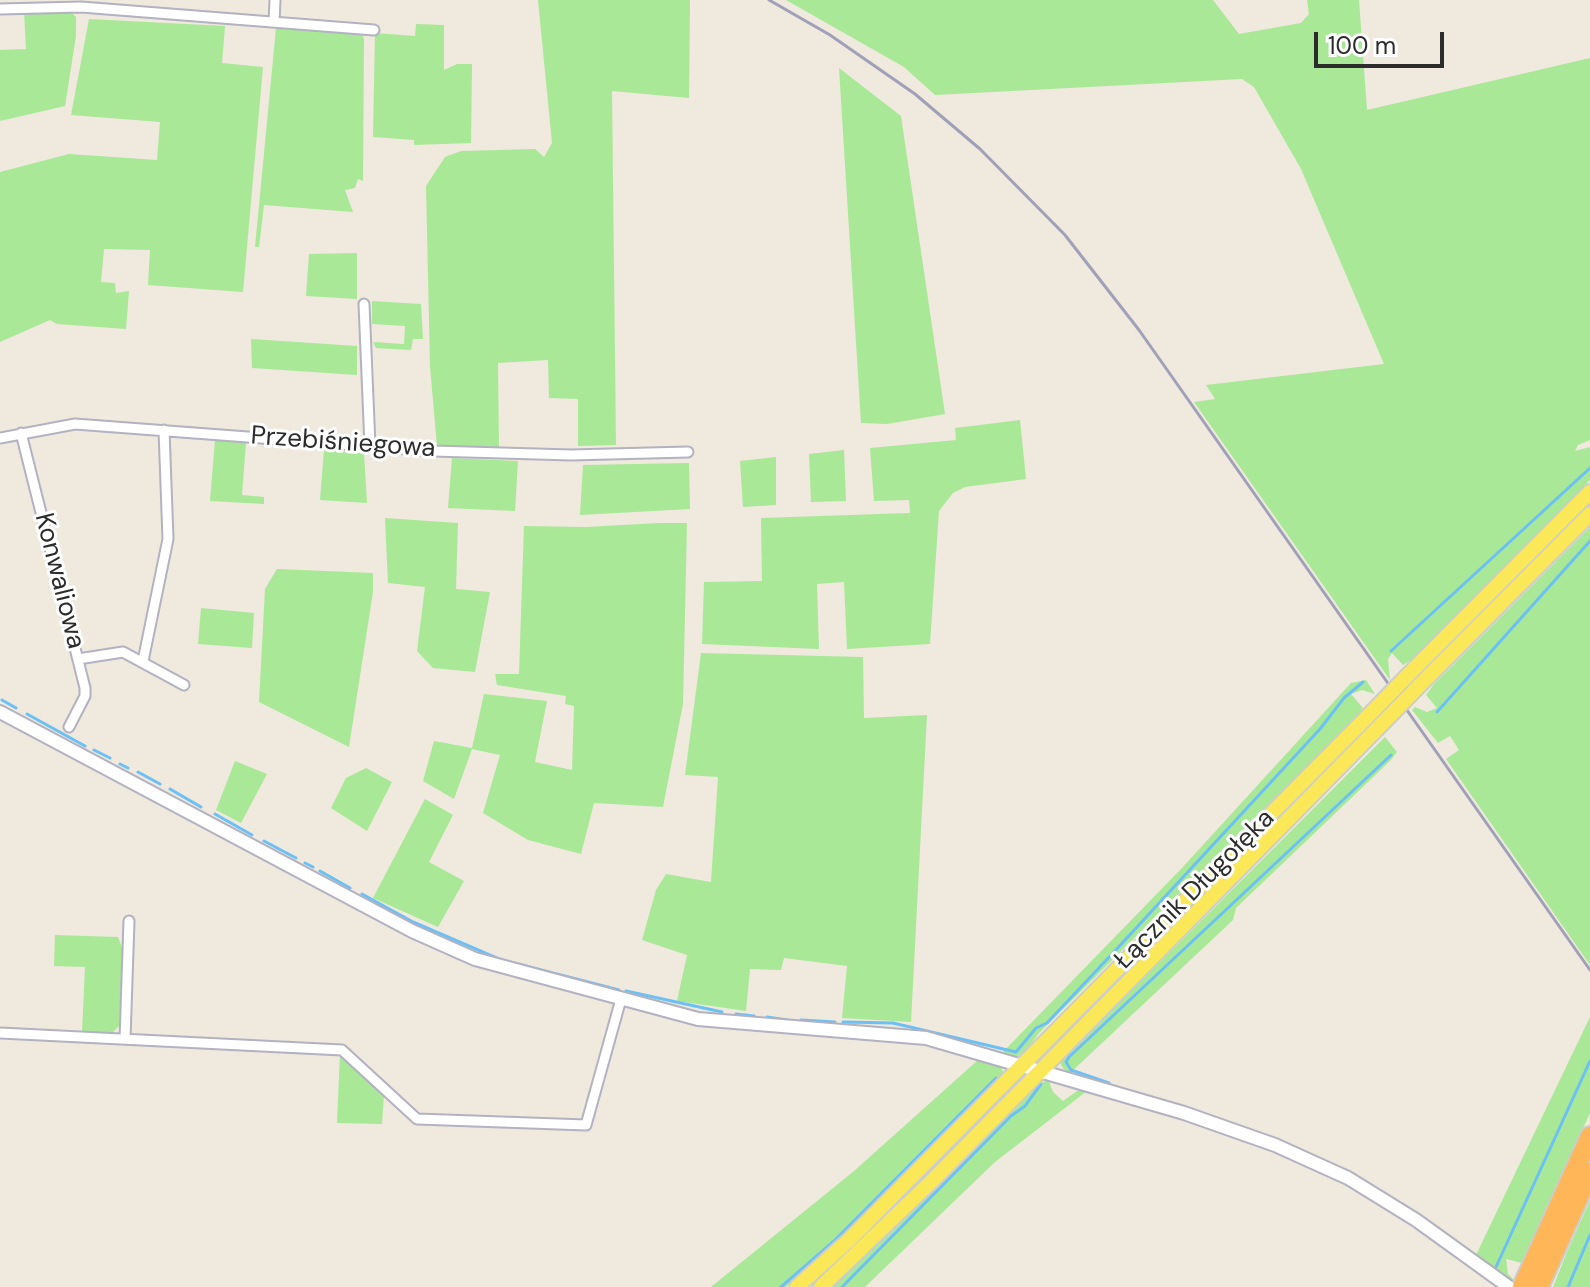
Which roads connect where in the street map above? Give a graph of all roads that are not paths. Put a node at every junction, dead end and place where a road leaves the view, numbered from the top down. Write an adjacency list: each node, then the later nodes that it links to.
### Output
1 (275, 0): 3 (street)
2 (0, 9): 3 (street)
3 (274, 22): 4 (street)
4 (374, 30)
5 (364, 304): 9 (street)
6 (164, 430): 7 (street, Przebiśniegowa); 9 (street, Przebiśniegowa); 14 (street)
7 (21, 433): 8 (street, Przebiśniegowa); 13 (street, Konwaliowa)
8 (0, 438)
9 (370, 446): 10 (street, Przebiśniegowa)
10 (688, 452)
11 (1590, 492): 22 (main road, Łącznik Długołęka, bridge)
12 (1590, 514): 23 (main road, Łącznik Długołęka, bridge)
13 (78, 659): 14 (street); 17 (street, Konwaliowa)
14 (143, 661): 15 (street)
15 (184, 685)
16 (0, 712): 19 (street)
17 (69, 727)
18 (129, 921): 21 (street)
19 (621, 999): 21 (street); 22 (street)
20 (0, 1033): 21 (street)
21 (125, 1039)
22 (1021, 1066): 23 (street); 26 (main road, Łącznik Długołęka)
23 (1041, 1070): 27 (main road, Łącznik Długołęka); 28 (street)
24 (1590, 1136): 29 (highway)
25 (1590, 1172): 30 (highway)
26 (797, 1287)
27 (821, 1287)
28 (1509, 1287)
29 (1522, 1287)
30 (1539, 1287)

